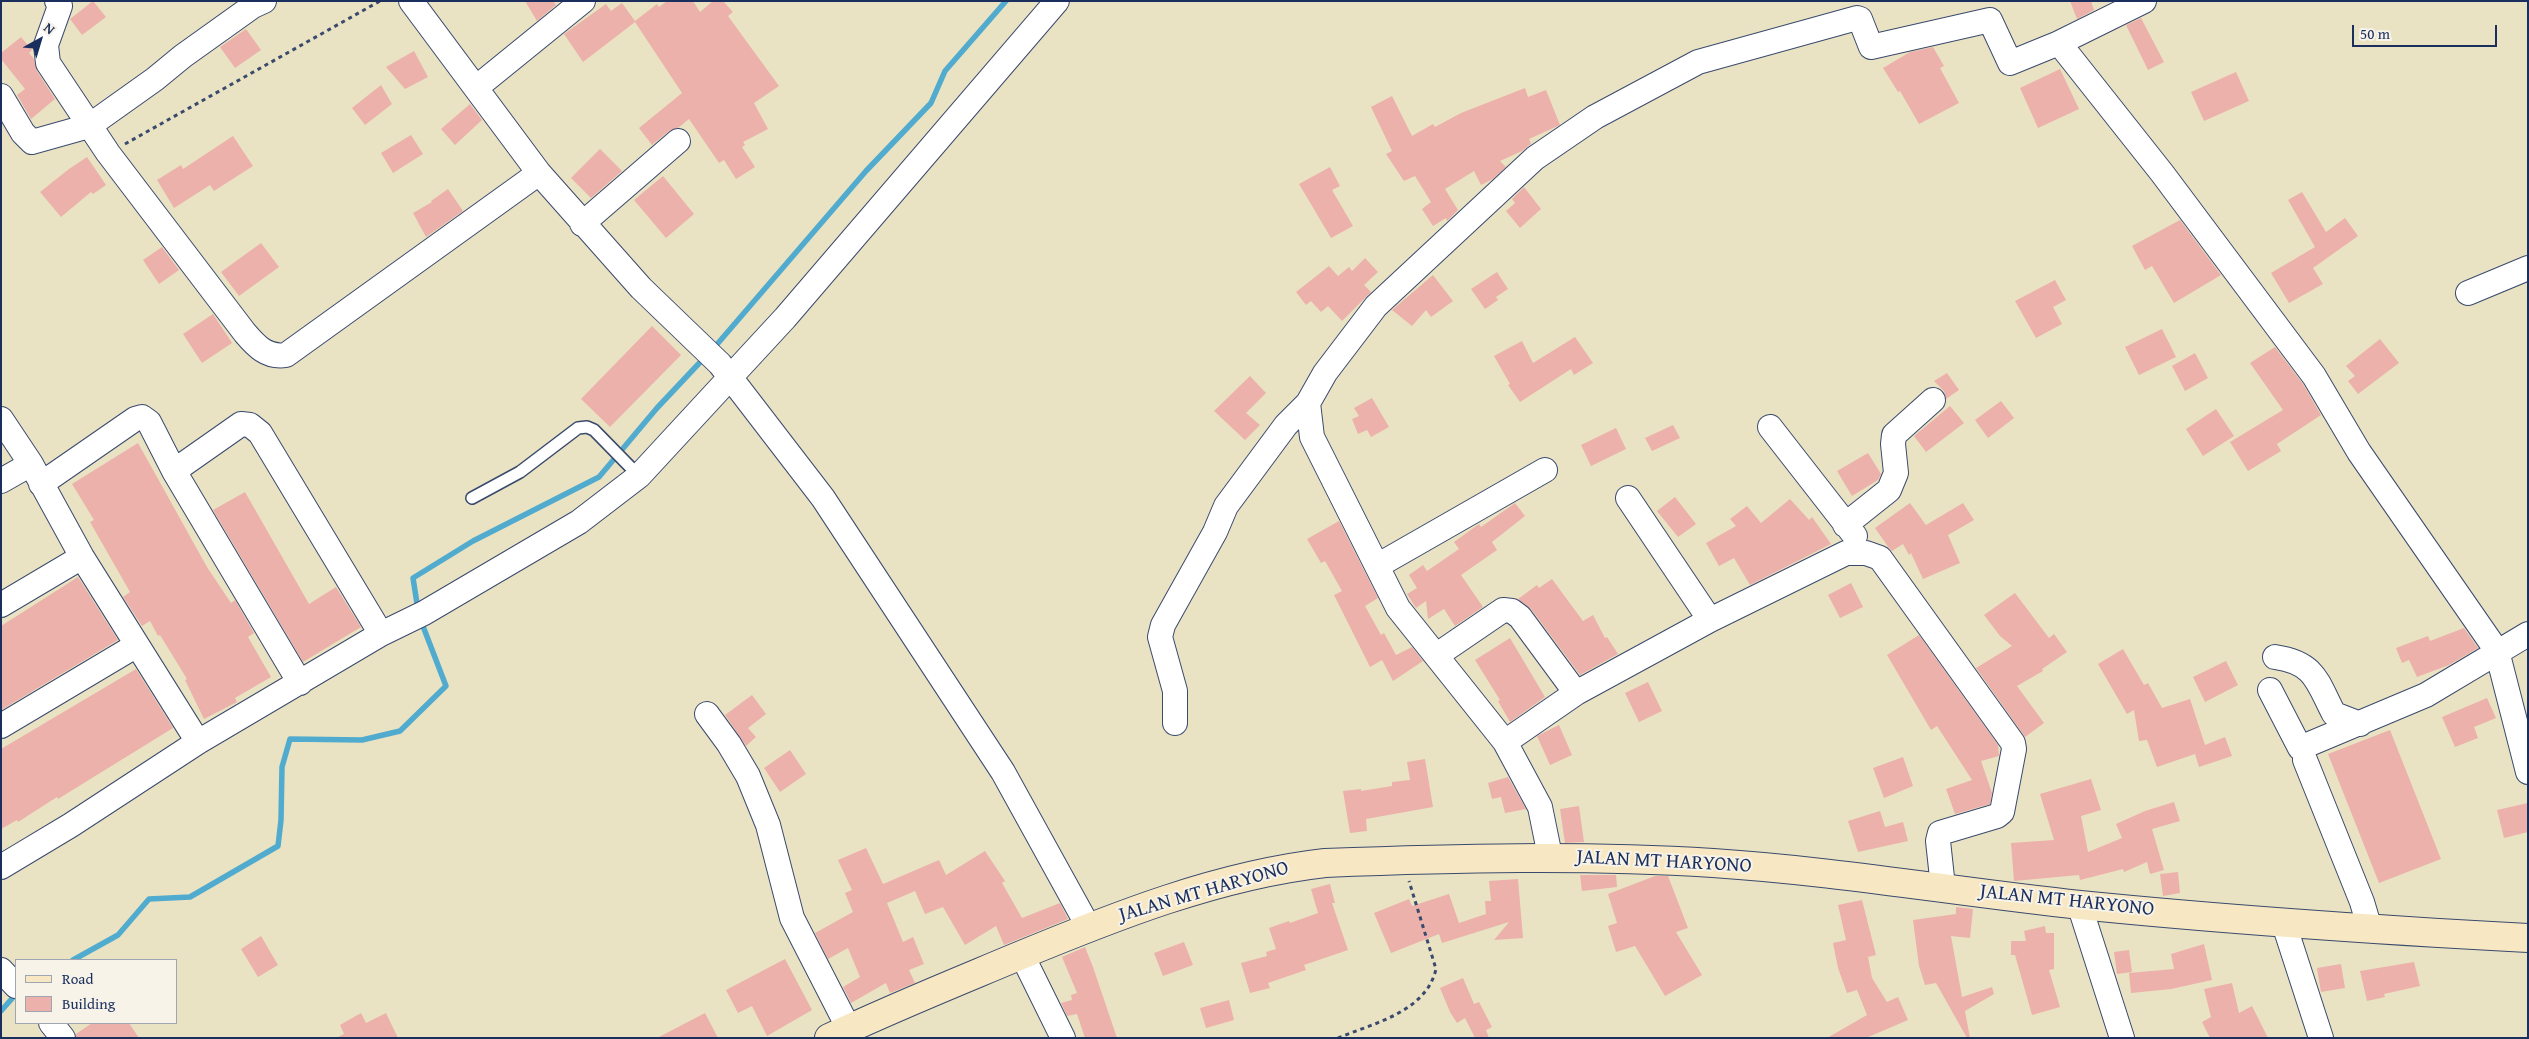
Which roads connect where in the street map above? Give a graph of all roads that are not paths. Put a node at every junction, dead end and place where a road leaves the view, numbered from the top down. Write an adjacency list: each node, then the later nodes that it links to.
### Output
1 (57, 1): 10 (street)
2 (264, 1): 10 (street)
3 (411, 1): 8 (street)
4 (583, 1): 8 (street)
5 (1057, 1): 16 (street)
6 (2144, 1): 7 (street)
7 (2059, 43): 18 (street); 37 (street)
8 (477, 87): 12 (street)
9 (1, 96): 10 (street)
10 (88, 126): 12 (street)
11 (678, 141): 13 (street)
12 (539, 173): 13 (street)
13 (582, 224): 16 (street)
14 (2528, 268): 15 (street)
15 (2468, 292)
16 (725, 370): 23 (street); 56 (street)
17 (1933, 400): 28 (street)
18 (1308, 403): 31 (street); 44 (street)
19 (1, 419): 24 (street)
20 (1770, 427): 28 (street)
21 (1545, 470): 31 (street)
22 (174, 471): 24 (street); 34 (street); 40 (street)
23 (634, 472): 26 (lane); 34 (street)
24 (36, 474): 25 (street); 30 (street)
25 (1, 481)
26 (472, 498)
27 (1628, 498): 33 (street)
28 (1845, 525): 29 (street)
29 (1873, 556): 33 (street); 53 (street)
30 (82, 557): 32 (street); 36 (street)
31 (1377, 566): 38 (street)
32 (1, 605)
33 (1710, 620): 42 (street)
34 (381, 634): 40 (street)
35 (2528, 634): 37 (street)
36 (137, 646): 46 (street); 47 (street)
37 (2497, 652): 45 (street); 50 (street)
38 (1437, 655): 42 (street); 48 (street)
39 (2275, 657): 45 (street)
40 (300, 683): 47 (street)
41 (2270, 690): 45 (street)
42 (1576, 693): 48 (street)
43 (707, 714): 61 (street)
44 (1175, 723)
45 (2360, 724)
46 (1, 726)
47 (198, 742): 52 (street)
48 (1505, 742): 51 (street)
49 (2305, 760): 57 (street)
50 (2528, 772)
51 (1550, 856): 53 (main road, JALAN MT HARYONO); 56 (main road, JALAN MT HARYONO)
52 (1, 867)
53 (1943, 887): 54 (main road, JALAN MT HARYONO)
54 (2079, 904): 55 (main road, JALAN MT HARYONO); 64 (street)
55 (2284, 924): 57 (main road, JALAN MT HARYONO); 65 (street)
56 (1088, 926): 59 (main road, JALAN MT HARYONO)
57 (2370, 929): 58 (main road, JALAN MT HARYONO)
58 (2528, 938)
59 (1022, 955): 61 (main road, JALAN MT HARYONO); 63 (street)
60 (52, 1024): 62 (street)
61 (839, 1033)
62 (63, 1038)
63 (1063, 1038)
64 (2122, 1038)
65 (2321, 1038)

